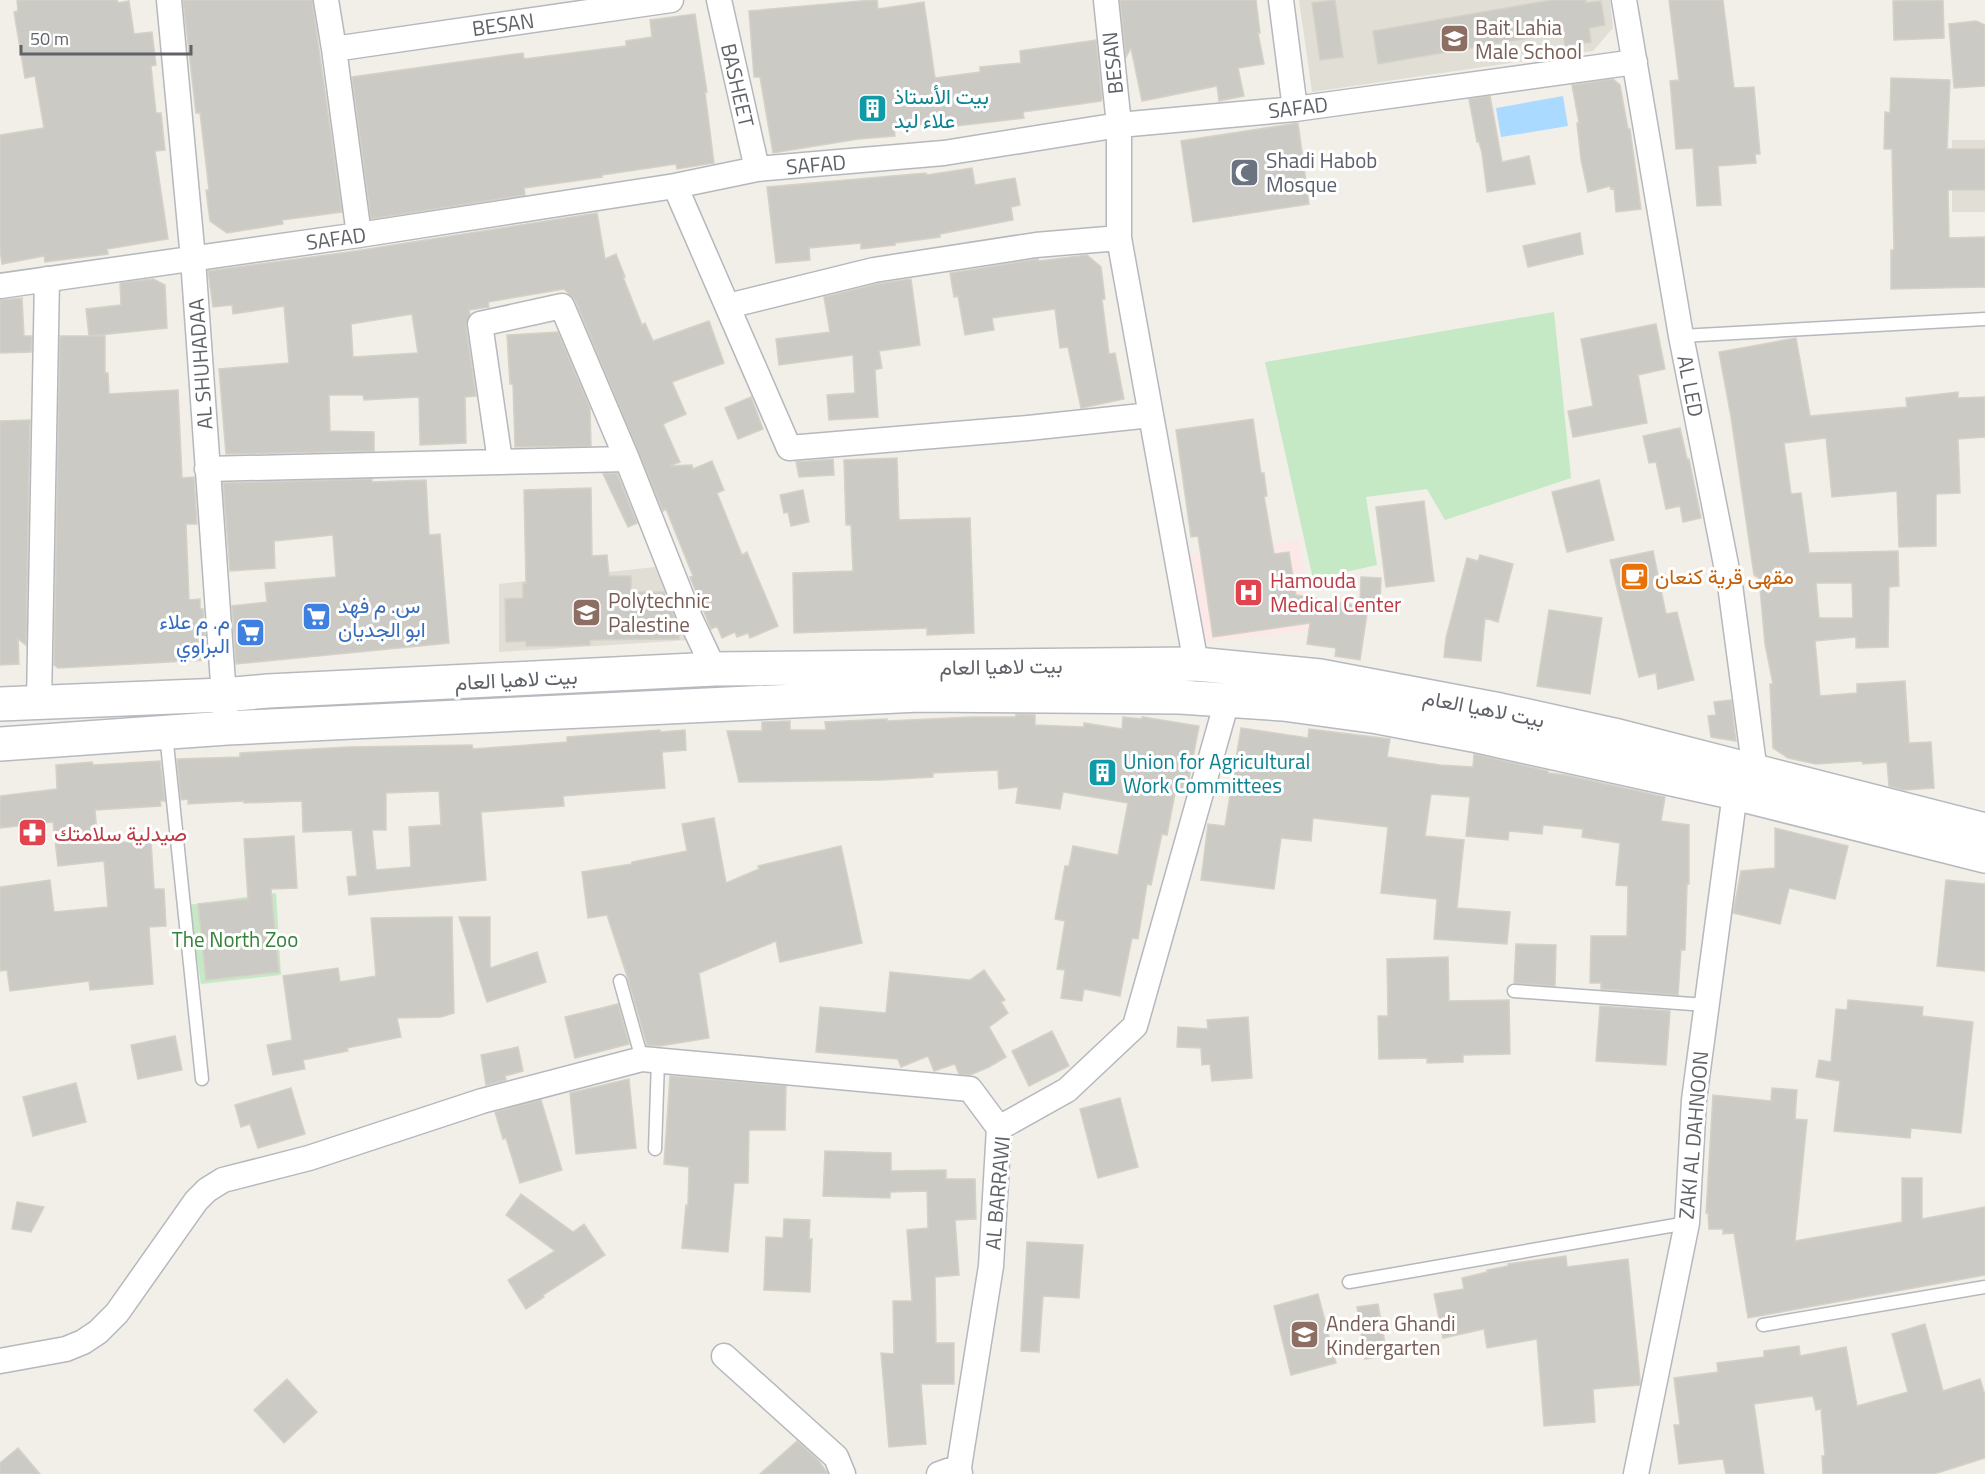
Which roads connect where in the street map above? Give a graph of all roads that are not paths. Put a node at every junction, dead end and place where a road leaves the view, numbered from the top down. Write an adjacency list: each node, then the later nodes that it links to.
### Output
1 (169, 0): 16 (street, AL SHUHADAA)
2 (326, 0): 8 (street)
3 (671, 0): 8 (street, BESAN)
4 (719, 0): 12 (street, BASHEET)
5 (1106, 0): 11 (street, BESAN)
6 (1281, 0): 10 (street)
7 (1624, 0): 9 (street, AL LED)
8 (334, 49): 14 (street)
9 (1635, 62): 10 (street, SAFAD); 21 (street, AL LED)
10 (1295, 109): 11 (street, SAFAD)
11 (1119, 125): 12 (street, SAFAD); 15 (street, BESAN)
12 (757, 169): 13 (street, SAFAD)
13 (675, 186): 14 (street, SAFAD); 19 (street)
14 (359, 235): 16 (street, SAFAD)
15 (1119, 238): 19 (street); 22 (street, BESAN)
16 (193, 259): 17 (street, SAFAD); 25 (street, AL SHUHADAA)
17 (46, 279): 18 (street, SAFAD); 30 (street)
18 (0, 286)
19 (728, 306): 22 (street)
20 (1985, 319): 21 (lane)
21 (1681, 336): 35 (street, AL LED)
22 (1151, 415): 26 (street, BESAN)
23 (627, 459): 24 (street); 24 (street); 27 (street)
24 (500, 461): 25 (street)
25 (207, 469): 28 (street, AL SHUHADAA)
26 (1197, 664): 27 (main road, بيت لاهيا العام); 35 (main road, بيت لاهيا العام)
27 (714, 669): 28 (main road, بيت لاهيا العام)
28 (223, 695): 30 (main road, بيت لاهيا العام); 32 (street, AL SHUHADAA)
29 (1227, 700): 32 (main road, بيت لاهيا العام); 35 (main road, بيت لاهيا العام); 43 (street, AL BARRAWI)
30 (39, 702): 31 (main road, بيت لاهيا العام)
31 (0, 704)
32 (227, 729): 33 (main road, بيت لاهيا العام)
33 (165, 733): 34 (main road, بيت لاهيا العام); 42 (lane)
34 (0, 744)
35 (1745, 782): 36 (main road, بيت لاهيا العام); 37 (main road, بيت لاهيا العام); 40 (street, ZAKI AL DAHNOON)
36 (1985, 830)
37 (1985, 856)
38 (620, 981): 41 (lane)
39 (1514, 991): 40 (lane)
40 (1706, 1005): 45 (street, ZAKI AL DAHNOON)
41 (650, 1060): 43 (street); 44 (lane); 50 (street)
42 (202, 1078)
43 (999, 1128): 51 (street, AL BARRAWI)
44 (655, 1149)
45 (1687, 1223): 46 (lane); 53 (street, ZAKI AL DAHNOON)
46 (1349, 1282)
47 (1985, 1287): 48 (lane)
48 (1763, 1325)
49 (724, 1356): 52 (street)
50 (0, 1361)
51 (953, 1472)
52 (843, 1474)
53 (1636, 1474)

